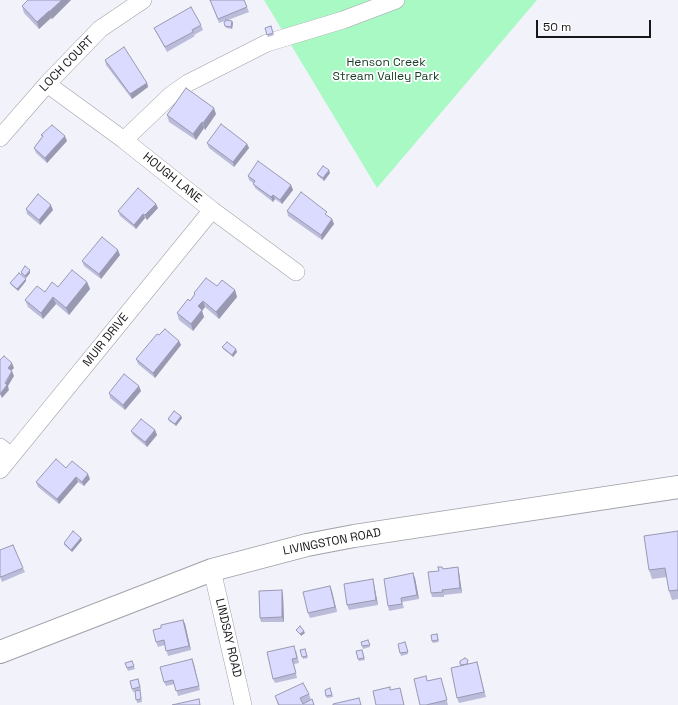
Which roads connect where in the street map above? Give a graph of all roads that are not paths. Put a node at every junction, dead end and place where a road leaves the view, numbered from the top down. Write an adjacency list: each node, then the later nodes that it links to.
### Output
1 (142, 0): 3 (street, LOCH COURT)
2 (396, 0): 5 (street)
3 (47, 84): 4 (street, LOCH COURT); 5 (street, HOUGH LANE)
4 (0, 138)
5 (124, 140): 6 (street, HOUGH LANE)
6 (212, 210): 7 (street, HOUGH LANE); 8 (street, MUIR DRIVE)
7 (296, 272)
8 (6, 451): 9 (street, MUIR DRIVE)
9 (0, 470)
10 (678, 487): 11 (main road, LIVINGSTON ROAD)
11 (212, 570): 12 (main road, LIVINGSTON ROAD); 13 (street, LINDSAY ROAD)
12 (0, 652)
13 (243, 705)

